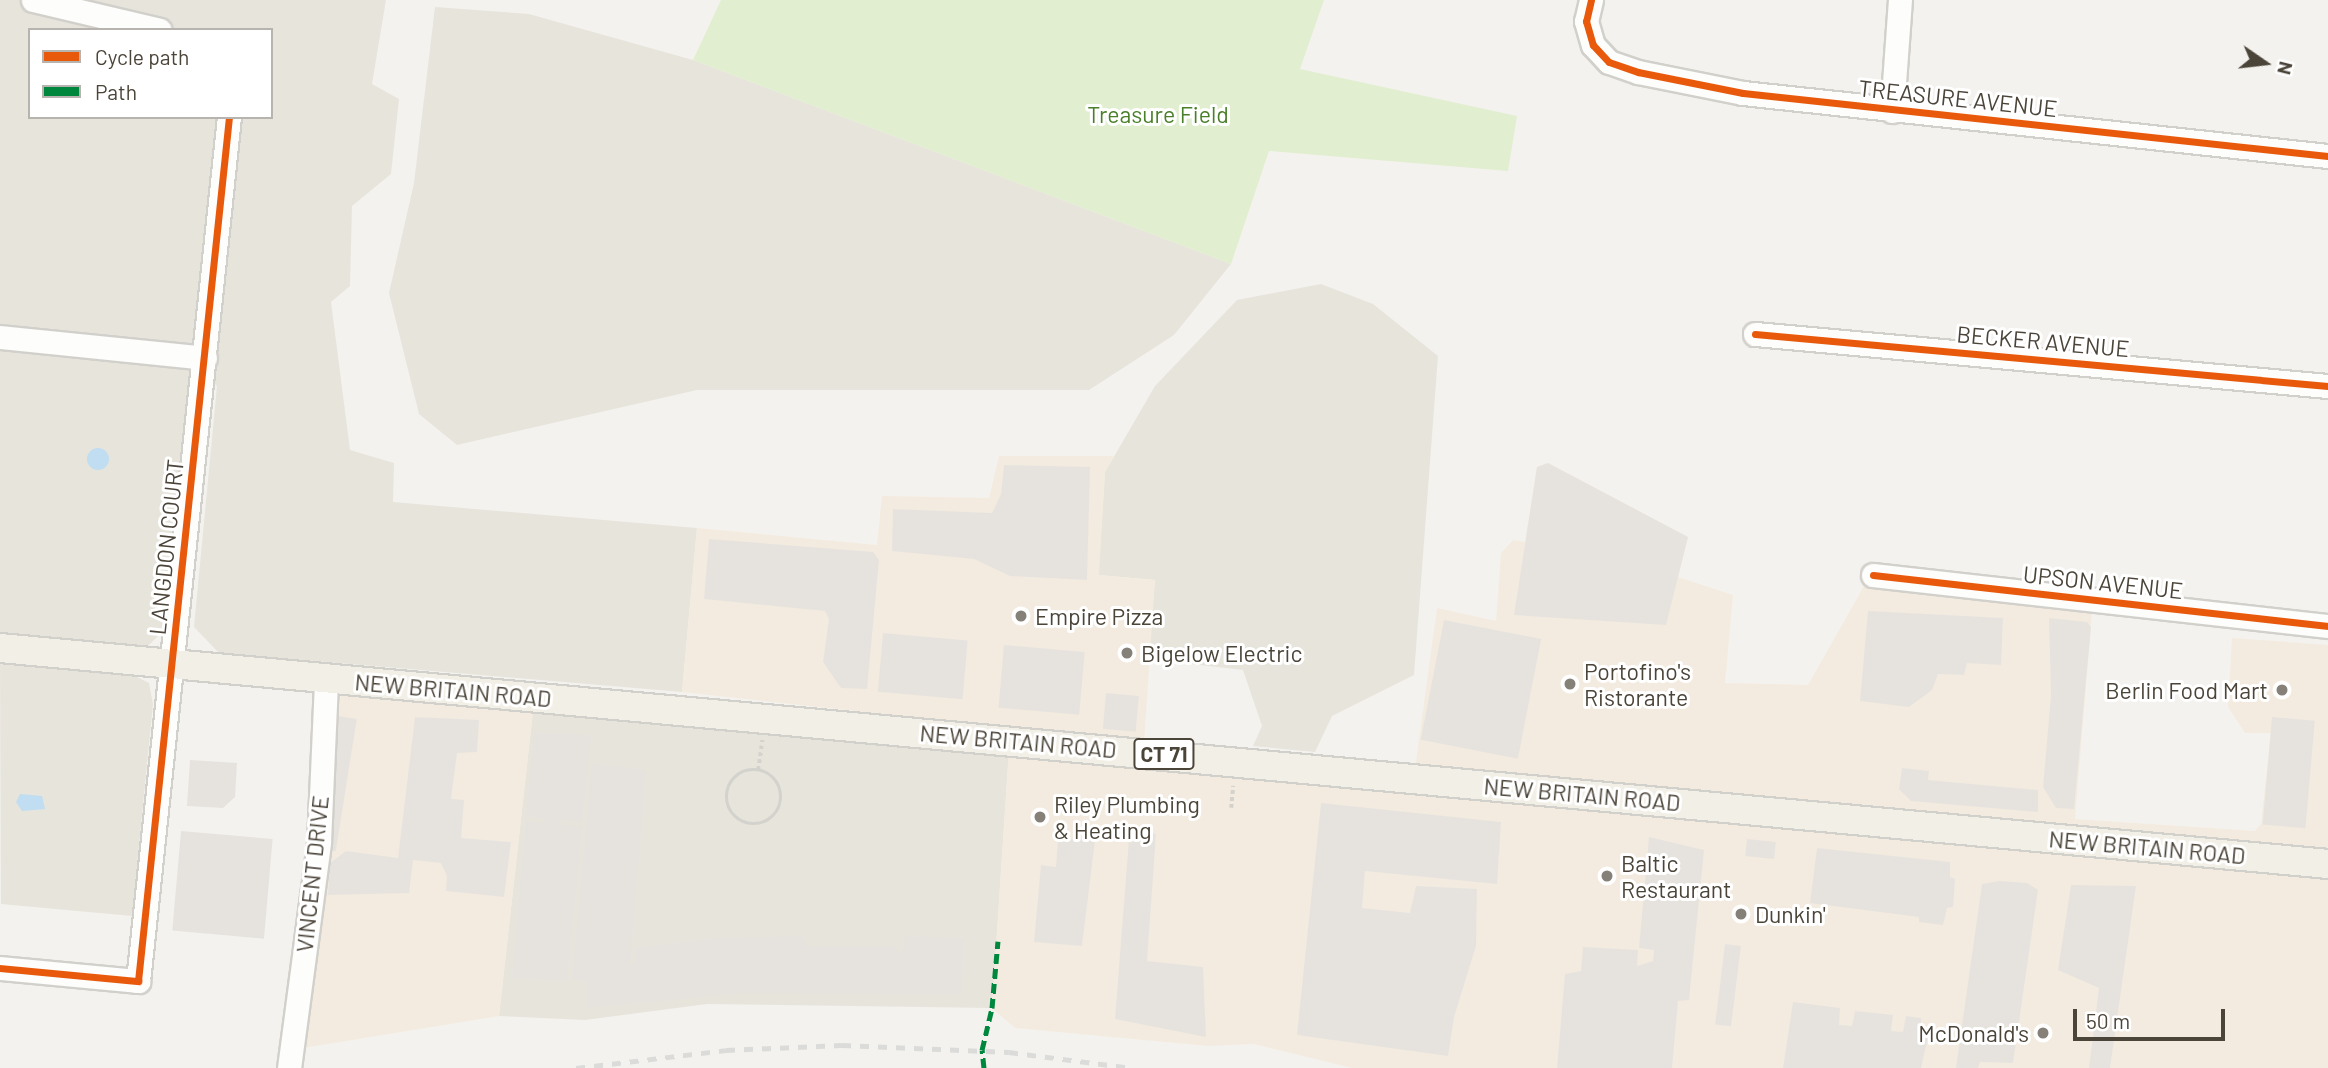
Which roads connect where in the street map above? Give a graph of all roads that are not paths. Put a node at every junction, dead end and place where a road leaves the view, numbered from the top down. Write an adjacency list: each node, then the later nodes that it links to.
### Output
1 (33, 0): 4 (street)
2 (1591, 0): 5 (street, TREASURE AVENUE)
3 (1900, 0): 5 (street)
4 (152, 28)
5 (1892, 111): 7 (street, TREASURE AVENUE)
6 (229, 119): 10 (street, LANGDON COURT)
7 (2328, 156)
8 (1755, 334): 11 (street, BECKER AVENUE)
9 (0, 337): 10 (street)
10 (205, 358): 15 (street, LANGDON COURT)
11 (2328, 386)
12 (1873, 575): 13 (street, UPSON AVENUE)
13 (2328, 626)
14 (0, 648): 15 (main road, NEW BRITAIN ROAD / CT 71)
15 (173, 664): 16 (main road, NEW BRITAIN ROAD / CT 71); 19 (street, LANGDON COURT)
16 (326, 679): 18 (main road, NEW BRITAIN ROAD / CT 71); 20 (street, VINCENT DRIVE)
17 (2328, 858): 18 (street)
18 (2328, 863)
19 (0, 968)
20 (289, 1068)

